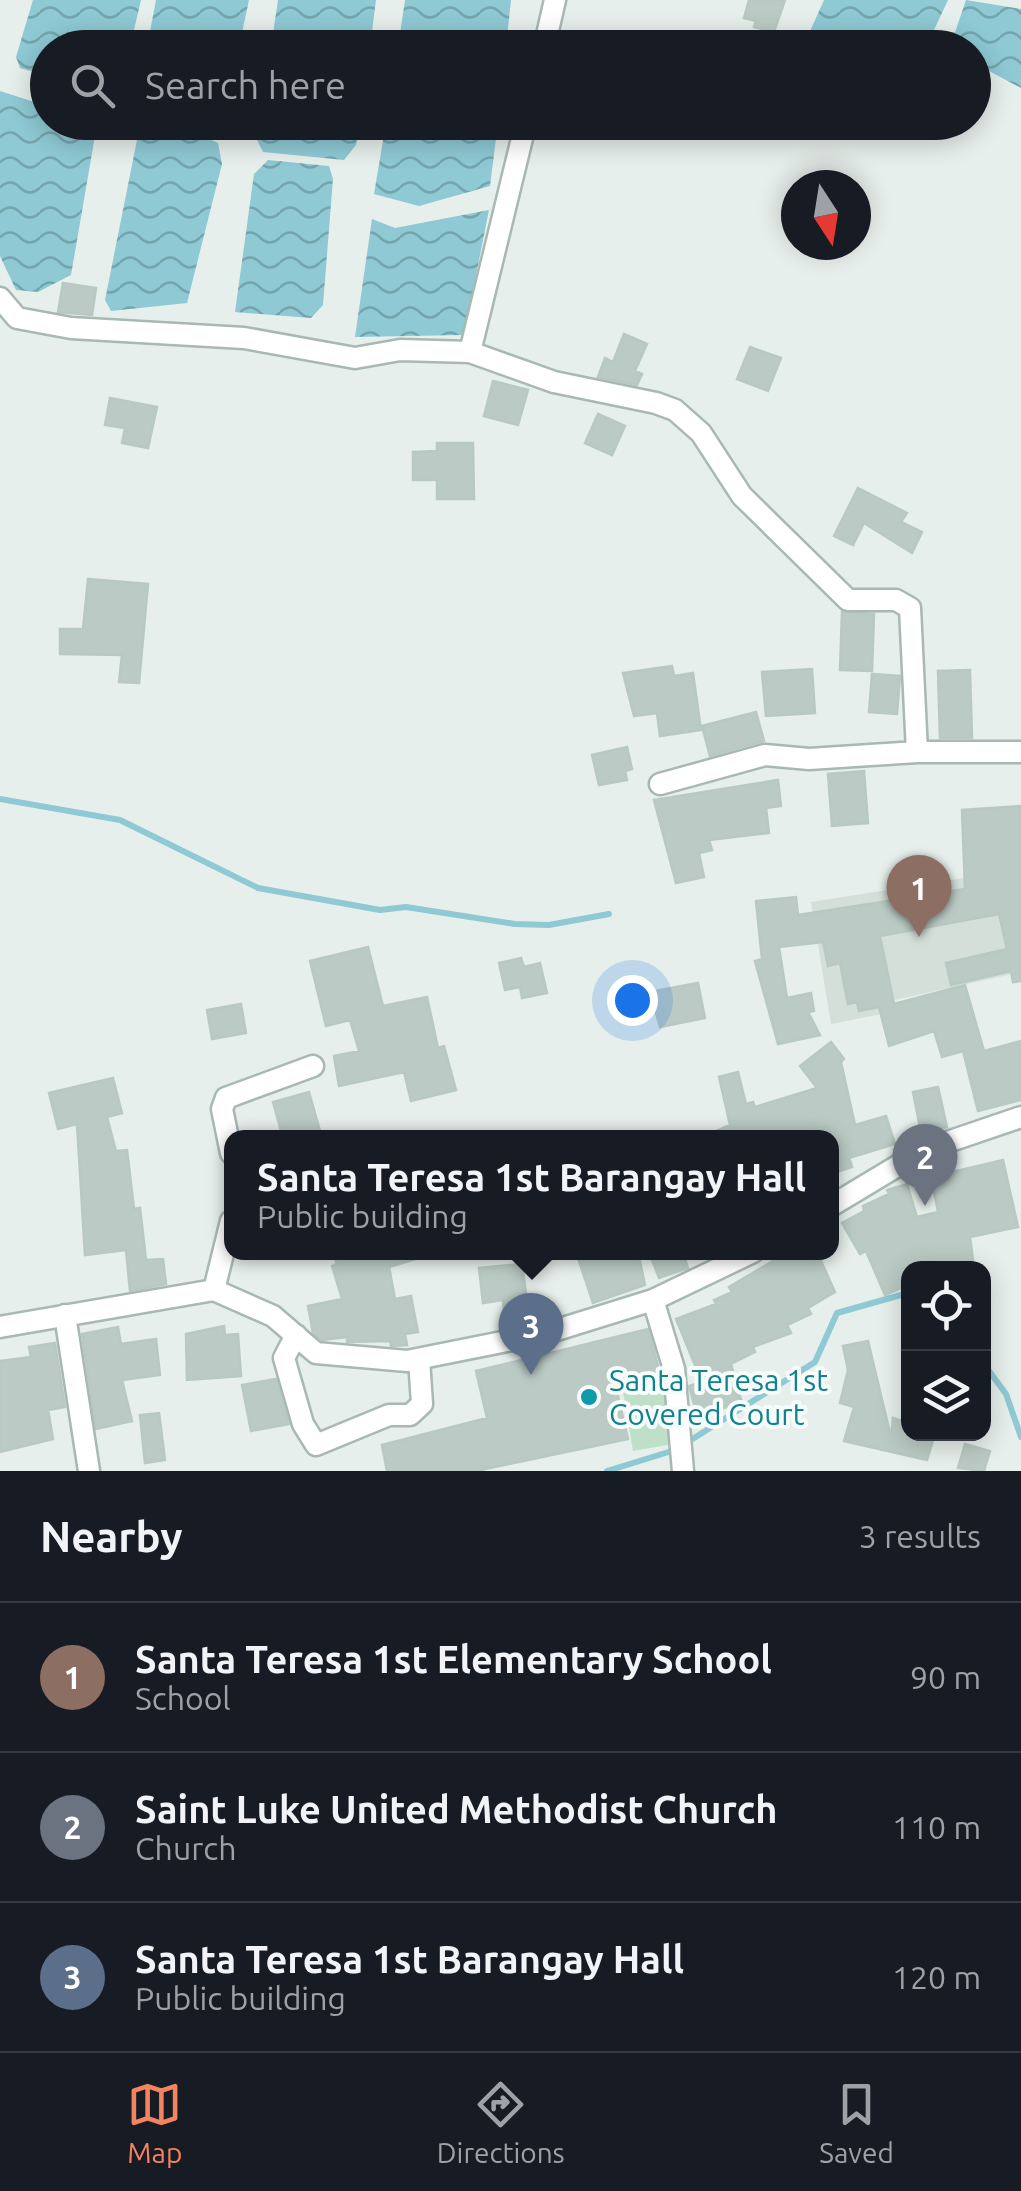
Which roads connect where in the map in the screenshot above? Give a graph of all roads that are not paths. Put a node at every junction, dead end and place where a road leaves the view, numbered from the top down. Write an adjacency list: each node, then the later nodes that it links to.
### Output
1 (555, 0): 2 (street)
2 (548, 30)
3 (522, 140): 5 (street)
4 (0, 298): 5 (street)
5 (470, 352): 6 (street)
6 (917, 752): 7 (street); 8 (street)
7 (1021, 752)
8 (660, 784)
9 (313, 1066): 11 (street)
10 (1021, 1118): 12 (street)
11 (226, 1130)
12 (839, 1201)
13 (224, 1249): 15 (street)
14 (737, 1260): 16 (street)
15 (214, 1290): 17 (street); 19 (street)
16 (653, 1300): 20 (street); 21 (street)
17 (65, 1314): 18 (street); 22 (street)
18 (0, 1327)
19 (296, 1336): 20 (street); 20 (street)
20 (419, 1359)
21 (682, 1461)
22 (88, 1471)

